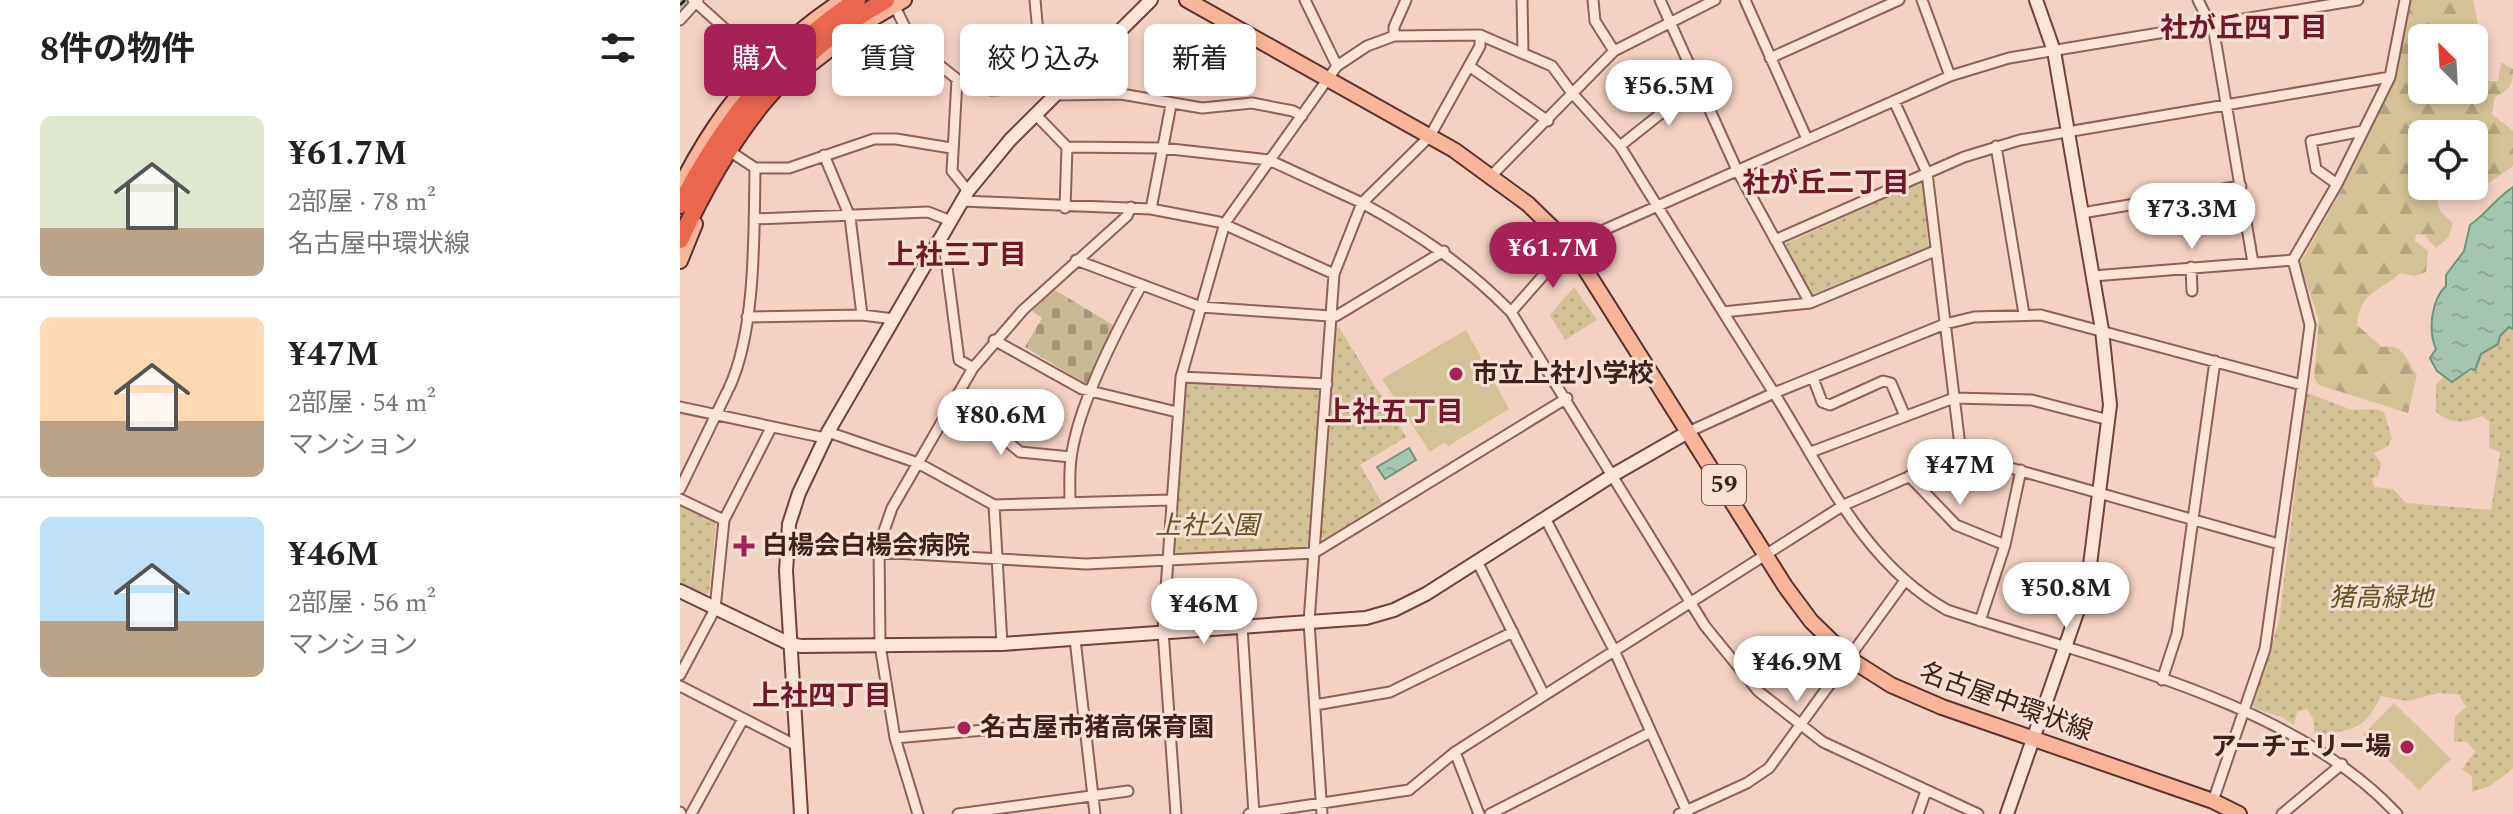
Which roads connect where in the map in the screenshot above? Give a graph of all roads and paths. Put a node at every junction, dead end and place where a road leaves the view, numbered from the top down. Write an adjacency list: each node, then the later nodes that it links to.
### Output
1 (843, 0): 26 (main road)
2 (857, 0): 75 (highway)
3 (1035, 0): 27 (street)
4 (1151, 0): 28 (street)
5 (1187, 0): 40 (main road, 名古屋中環状線 / 59)
6 (1305, 0): 35 (street)
7 (1406, 0): 30 (street)
8 (1522, 0): 31 (street)
9 (1593, 0): 32 (street)
10 (1660, 0): 23 (street)
11 (1715, 0): 23 (street)
12 (1745, 0): 34 (street)
13 (1899, 0): 34 (street)
14 (1922, 0): 37 (street)
15 (2036, 0): 33 (street)
16 (2198, 0): 24 (street)
17 (2358, 0): 21 (street)
18 (2405, 0): 38 (street)
19 (696, 1): 22 (street); 25 (street)
20 (894, 1): 39 (street); 62 (main road); 87 (highway)
21 (2310, 4): 24 (street)
22 (680, 20)
23 (1670, 21): 32 (street); 42 (street)
24 (2212, 23): 33 (street); 48 (street)
25 (721, 24)
26 (810, 24)
27 (1039, 24)
28 (1124, 24)
29 (1480, 35): 30 (street); 31 (street); 36 (street)
30 (1394, 36): 35 (street)
31 (1523, 51): 43 (street)
32 (1614, 51): 43 (street)
33 (2054, 51): 37 (street); 53 (street)
34 (1770, 58): 56 (street)
35 (1337, 66): 40 (street)
36 (1469, 66): 52 (street); 55 (street)
37 (1950, 76): 47 (street)
38 (2390, 77): 48 (street); 54 (street)
39 (957, 79): 41 (street); 60 (street)
40 (1327, 79): 51 (street); 55 (main road, 名古屋中環状線 / 59)
41 (960, 80)
42 (1698, 84): 57 (street); 67 (street)
43 (1572, 93): 52 (street); 57 (street)
44 (738, 96): 65 (main road)
45 (1046, 96): 50 (street)
46 (1128, 96): 49 (street)
47 (1894, 101): 56 (street); 68 (street)
48 (2227, 102): 53 (street); 71 (street)
49 (1171, 105): 51 (street); 61 (street)
50 (1035, 114): 59 (street); 73 (street)
51 (1302, 116): 64 (street)
52 (1548, 121): 69 (street)
53 (2068, 130): 58 (street); 80 (street)
54 (2363, 131): 70 (street); 70 (street)
55 (1430, 136): 69 (main road, 名古屋中環状線 / 59); 74 (street)
56 (1807, 139): 67 (street)
57 (1620, 146): 76 (street)
58 (1996, 146): 68 (street); 105 (street)
59 (1067, 147): 61 (street); 78 (street)
60 (951, 148): 63 (street); 73 (street)
61 (1162, 148): 64 (street); 79 (street)
62 (734, 154): 66 (street); 81 (main road)
63 (824, 155): 66 (street); 82 (street)
64 (1269, 160): 74 (street); 85 (street)
65 (685, 164): 72 (main road)
66 (755, 168): 83 (street)
67 (1737, 170): 76 (street); 86 (street)
68 (1927, 173): 86 (street); 91 (street)
69 (1492, 175): 89 (main road, 名古屋中環状線 / 59)
70 (2337, 184): 93 (street)
71 (2241, 186): 80 (street); 95 (street)
72 (680, 187)
73 (965, 196): 78 (street); 84 (street)
74 (1362, 203): 90 (street); 97 (street)
75 (680, 205)
76 (1660, 206): 89 (street); 104 (street)
77 (1131, 207): 78 (street); 79 (street); 92 (street)
78 (1065, 208)
79 (1151, 209): 85 (street)
80 (2082, 213): 98 (street)
81 (699, 216): 87 (main road); 94 (main road)
82 (850, 217): 83 (street); 84 (street); 106 (street)
83 (754, 219): 108 (street)
84 (951, 221): 88 (street)
85 (1225, 223): 97 (street); 102 (street)
86 (1775, 240): 101 (street)
87 (680, 242)
88 (936, 242): 109 (street); 114 (street)
89 (1570, 245): 103 (street); 130 (main road, 名古屋中環状線 / 59)
90 (1444, 251): 103 (street); 107 (street)
91 (1935, 251): 101 (street); 110 (street)
92 (1076, 260): 99 (street); 112 (street)
93 (2293, 260): 95 (street); 118 (street)
94 (680, 261)
95 (2253, 263): 96 (street)
96 (2191, 267): 98 (street); 100 (street)
97 (1334, 274): 107 (street)
98 (2093, 276): 111 (street)
99 (1141, 286): 102 (street); 119 (street)
100 (2192, 291)
101 (1810, 303): 104 (street)
102 (1201, 307): 107 (street); 115 (street)
103 (1511, 312): 121 (street)
104 (1723, 312): 120 (street)
105 (2024, 314): 110 (street); 111 (street)
106 (862, 315): 108 (street); 109 (street)
107 (1330, 316): 117 (street)
108 (747, 317): 127 (street)
109 (894, 319): 131 (street)
110 (1945, 324): 116 (street); 122 (street)
111 (2102, 330): 113 (street); 128 (street)
112 (994, 340): 114 (street); 119 (street)
113 (2215, 361): 118 (street); 148 (street)
114 (973, 368): 123 (street)
115 (1181, 377): 117 (street); 125 (street)
116 (1813, 378): 120 (street); 126 (street)
117 (1327, 384): 152 (street)
118 (2302, 385): 149 (street)
119 (1091, 391): 125 (street); 134 (street)
120 (1774, 393): 130 (street); 132 (street)
121 (1567, 398): 137 (street); 152 (street)
122 (1954, 398): 126 (street); 128 (street); 133 (street)
123 (956, 399): 134 (street); 135 (street)
124 (680, 407): 127 (street)
125 (1177, 412): 142 (street)
126 (1905, 416): 132 (street)
127 (715, 417): 129 (street); 139 (street)
128 (2109, 420): 140 (street)
129 (771, 428): 131 (street); 147 (street)
130 (1688, 432): 137 (street); 153 (main road, 名古屋中環状線 / 59)
131 (827, 435): 135 (street); 167 (street)
132 (1811, 452): 145 (street)
133 (1961, 454): 136 (street); 138 (street)
134 (1071, 457): 143 (street)
135 (918, 463): 144 (street); 151 (street)
136 (2021, 470): 140 (street); 150 (street)
137 (1613, 475): 146 (street); 159 (street)
138 (1909, 476): 145 (street); 150 (street)
139 (680, 489)
140 (2099, 493): 148 (street); 170 (street)
141 (680, 499): 147 (street)
142 (1170, 500): 143 (street); 154 (street)
143 (1070, 503): 144 (street)
144 (994, 505): 155 (street)
145 (1844, 505): 153 (street); 157 (street)
146 (1545, 518): 156 (street); 171 (street)
147 (724, 520): 160 (street)
148 (2194, 520): 149 (street); 174 (street)
149 (2279, 544): 178 (street)
150 (2005, 545): 161 (street)
151 (877, 552): 155 (street); 169 (street)
152 (1314, 553): 154 (street); 162 (street)
153 (1765, 553): 159 (street); 172 (main road, 名古屋中環状線 / 59)
154 (1168, 560): 155 (street); 164 (street)
155 (999, 561): 168 (street)
156 (1477, 561): 162 (street); 165 (street)
157 (1904, 582): 161 (street); 172 (street)
158 (680, 591): 160 (street)
159 (1690, 599): 171 (street); 181 (street)
160 (715, 609): 167 (street); 173 (street)
161 (1980, 621): 170 (street)
162 (1309, 622): 163 (street); 177 (street)
163 (1242, 626): 164 (street); 193 (street)
164 (1163, 631): 166 (street); 200 (street)
165 (1513, 632): 176 (street); 177 (street)
166 (1075, 639): 168 (street); 180 (street)
167 (790, 644): 169 (street); 185 (street)
168 (1002, 644): 169 (street)
169 (880, 645): 183 (street)
170 (2064, 647): 174 (street); 184 (street)
171 (1614, 650): 176 (street); 182 (street)
172 (1850, 659): 181 (street); 184 (main road, 名古屋中環状線 / 59)
173 (680, 675)
174 (2162, 680): 178 (street)
175 (680, 686): 179 (street)
176 (1544, 695): 186 (street)
177 (1315, 705): 192 (street)
178 (2245, 712): 187 (street); 191 (street)
179 (743, 719): 185 (street); 195 (street)
180 (1085, 721): 183 (street); 190 (street)
181 (1800, 726): 189 (street); 194 (street)
182 (1651, 732): 194 (street); 202 (street)
183 (895, 738): 197 (street)
184 (2034, 738): 191 (main road, 名古屋中環状線 / 59); 205 (street)
185 (797, 746): 196 (street)
186 (1455, 752): 192 (street); 201 (street)
187 (2342, 764): 207 (street); 208 (street)
188 (1128, 791): 190 (street)
189 (1926, 791): 203 (street); 204 (street)
190 (1091, 794): 198 (street); 199 (street)
191 (2213, 801): 206 (main road, 名古屋中環状線 / 59)
192 (1322, 809): 193 (street)
193 (1252, 813)
194 (1685, 813)
195 (691, 814)
196 (801, 814)
197 (918, 814)
198 (958, 814)
199 (1095, 814)
200 (1176, 814)
201 (1479, 814)
202 (1490, 814)
203 (1918, 814)
204 (1978, 814)
205 (2007, 814)
206 (2239, 814)
207 (2282, 814)
208 (2397, 814)

